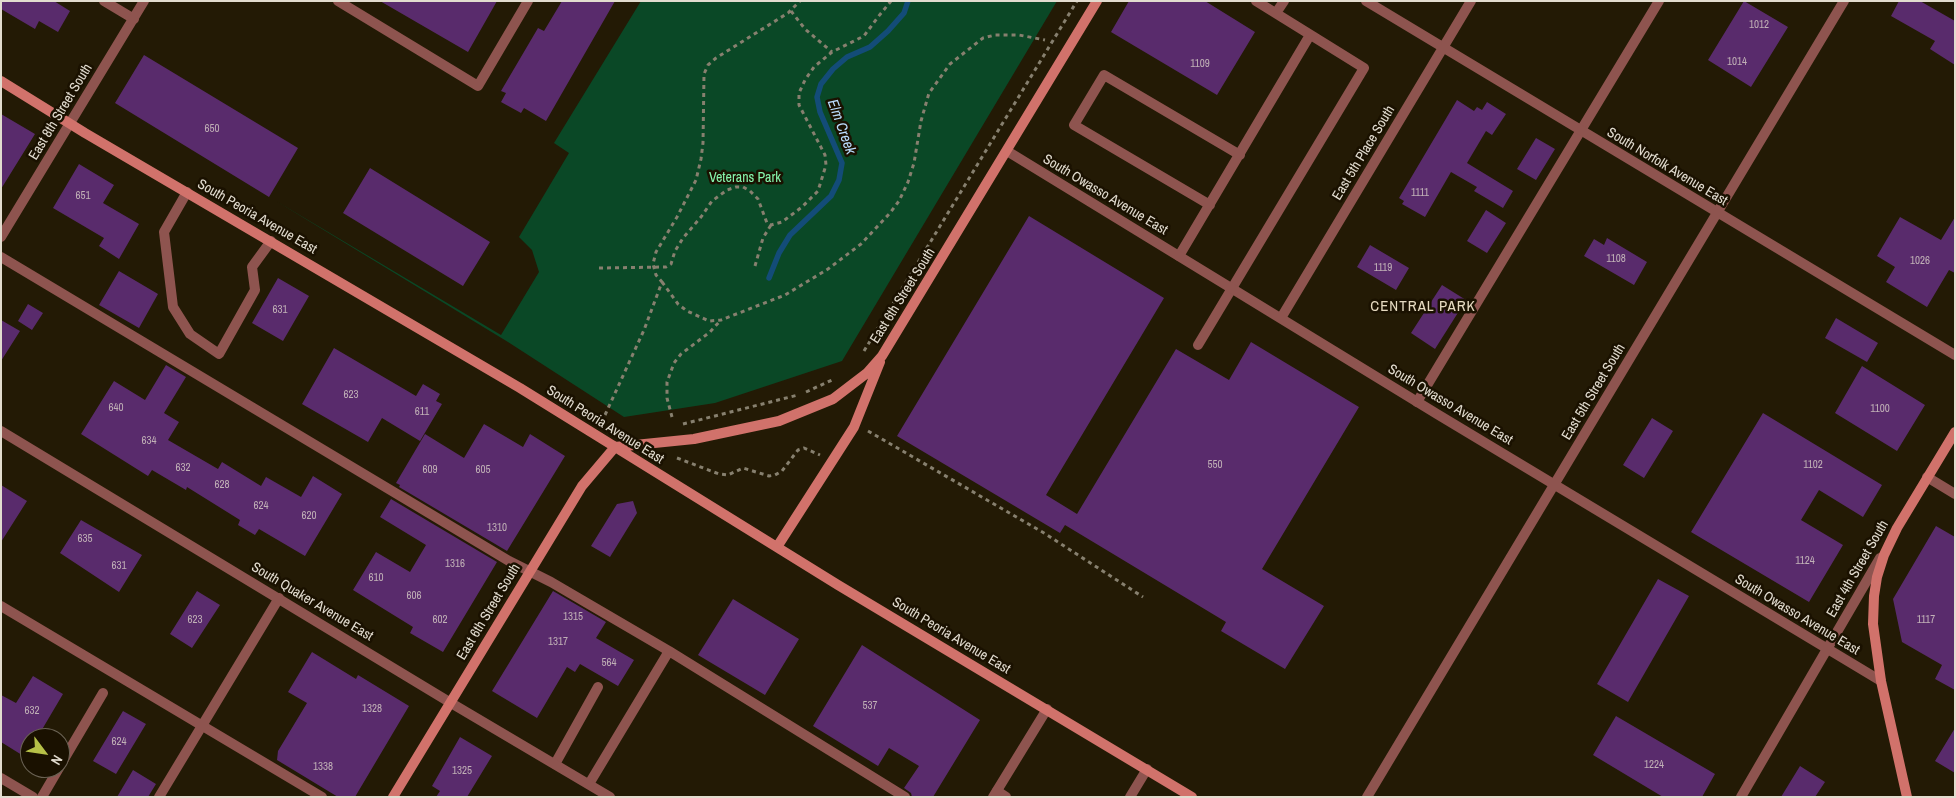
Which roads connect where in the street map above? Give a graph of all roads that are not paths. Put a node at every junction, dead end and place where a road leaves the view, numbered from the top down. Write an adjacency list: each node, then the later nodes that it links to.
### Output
1 (104, 1): 13 (street)
2 (144, 1): 13 (street, East 8th Street South)
3 (338, 1): 4 (street)
4 (528, 1)
5 (1097, 1): 19 (street, East 6th Street South)
6 (1256, 1): 12 (street)
7 (1284, 1): 12 (street)
8 (1366, 1): 15 (street, South Norfolk Avenue East)
9 (1471, 1): 15 (street, East 5th Place South)
10 (1659, 1): 18 (street)
11 (1844, 1): 23 (street, East 5th Street South)
12 (1276, 13): 14 (street)
13 (134, 19): 17 (street, East 8th Street South)
14 (1310, 35): 20 (street); 28 (street)
15 (1444, 48): 18 (street, South Norfolk Avenue East); 29 (street, East 5th Place South)
16 (1, 81): 17 (street, South Peoria Avenue East)
17 (70, 124): 21 (street, South Peoria Avenue East); 24 (street, East 8th Street South)
18 (1581, 131): 23 (street, South Norfolk Avenue East); 33 (street)
19 (1007, 152): 26 (street, South Owasso Avenue East); 32 (street, East 6th Street South)
20 (1240, 156): 22 (street); 22 (street)
21 (187, 192): 25 (street, South Peoria Avenue East); 25 (street)
22 (1210, 204): 26 (street)
23 (1718, 214): 31 (street, South Norfolk Avenue East); 38 (street, East 5th Street South)
24 (1, 237)
25 (271, 241): 36 (street, South Peoria Avenue East)
26 (1179, 256): 28 (street, South Owasso Avenue East)
27 (1, 257): 42 (street)
28 (1232, 289): 29 (street, South Owasso Avenue East); 30 (street)
29 (1280, 318): 33 (street, South Owasso Avenue East)
30 (1198, 345)
31 (1955, 355)
32 (882, 356): 36 (street, East 6th Street South); 41 (street)
33 (1417, 402): 38 (street, South Owasso Avenue East)
34 (1, 431): 43 (street, South Quaker Avenue East)
35 (1955, 432): 37 (street, East 4th Street South)
36 (615, 447): 41 (street, South Peoria Avenue East); 42 (street, East 6th Street South)
37 (1928, 477): 39 (street); 40 (street, East 4th Street South)
38 (1555, 485): 45 (street, South Owasso Avenue East); 69 (street, East 5th Street South)
39 (1955, 494)
40 (1897, 528): 45 (street, East 4th Street South); 47 (street, South Owasso Avenue East)
41 (777, 547): 51 (street, South Peoria Avenue East)
42 (530, 572): 46 (street); 50 (street, East 6th Street South)
43 (279, 598): 50 (street, South Quaker Avenue East); 52 (street)
44 (1, 606): 52 (street)
45 (1828, 649): 47 (street, South Owasso Avenue East); 70 (street, East 4th Street South)
46 (669, 651): 58 (street); 66 (street)
47 (1881, 681): 71 (street, South Owasso Avenue East)
48 (598, 687): 54 (street)
49 (103, 693): 53 (street)
50 (451, 702): 54 (street, South Quaker Avenue East); 64 (street, East 6th Street South)
51 (1047, 709): 55 (street, South Peoria Avenue East); 59 (street)
52 (202, 725): 62 (street); 63 (street)
53 (70, 748)
54 (555, 764): 58 (street, South Quaker Avenue East)
55 (1147, 769): 67 (street); 68 (street, South Peoria Avenue East)
56 (1, 778): 60 (street)
57 (53, 778): 61 (street)
58 (589, 784): 65 (street, South Quaker Avenue East)
59 (999, 795)
60 (33, 797)
61 (42, 797)
62 (159, 797)
63 (322, 797)
64 (392, 797)
65 (610, 797)
66 (905, 797)
67 (1130, 797)
68 (1192, 797)
69 (1367, 797)
70 (1741, 797)
71 (1907, 797)

